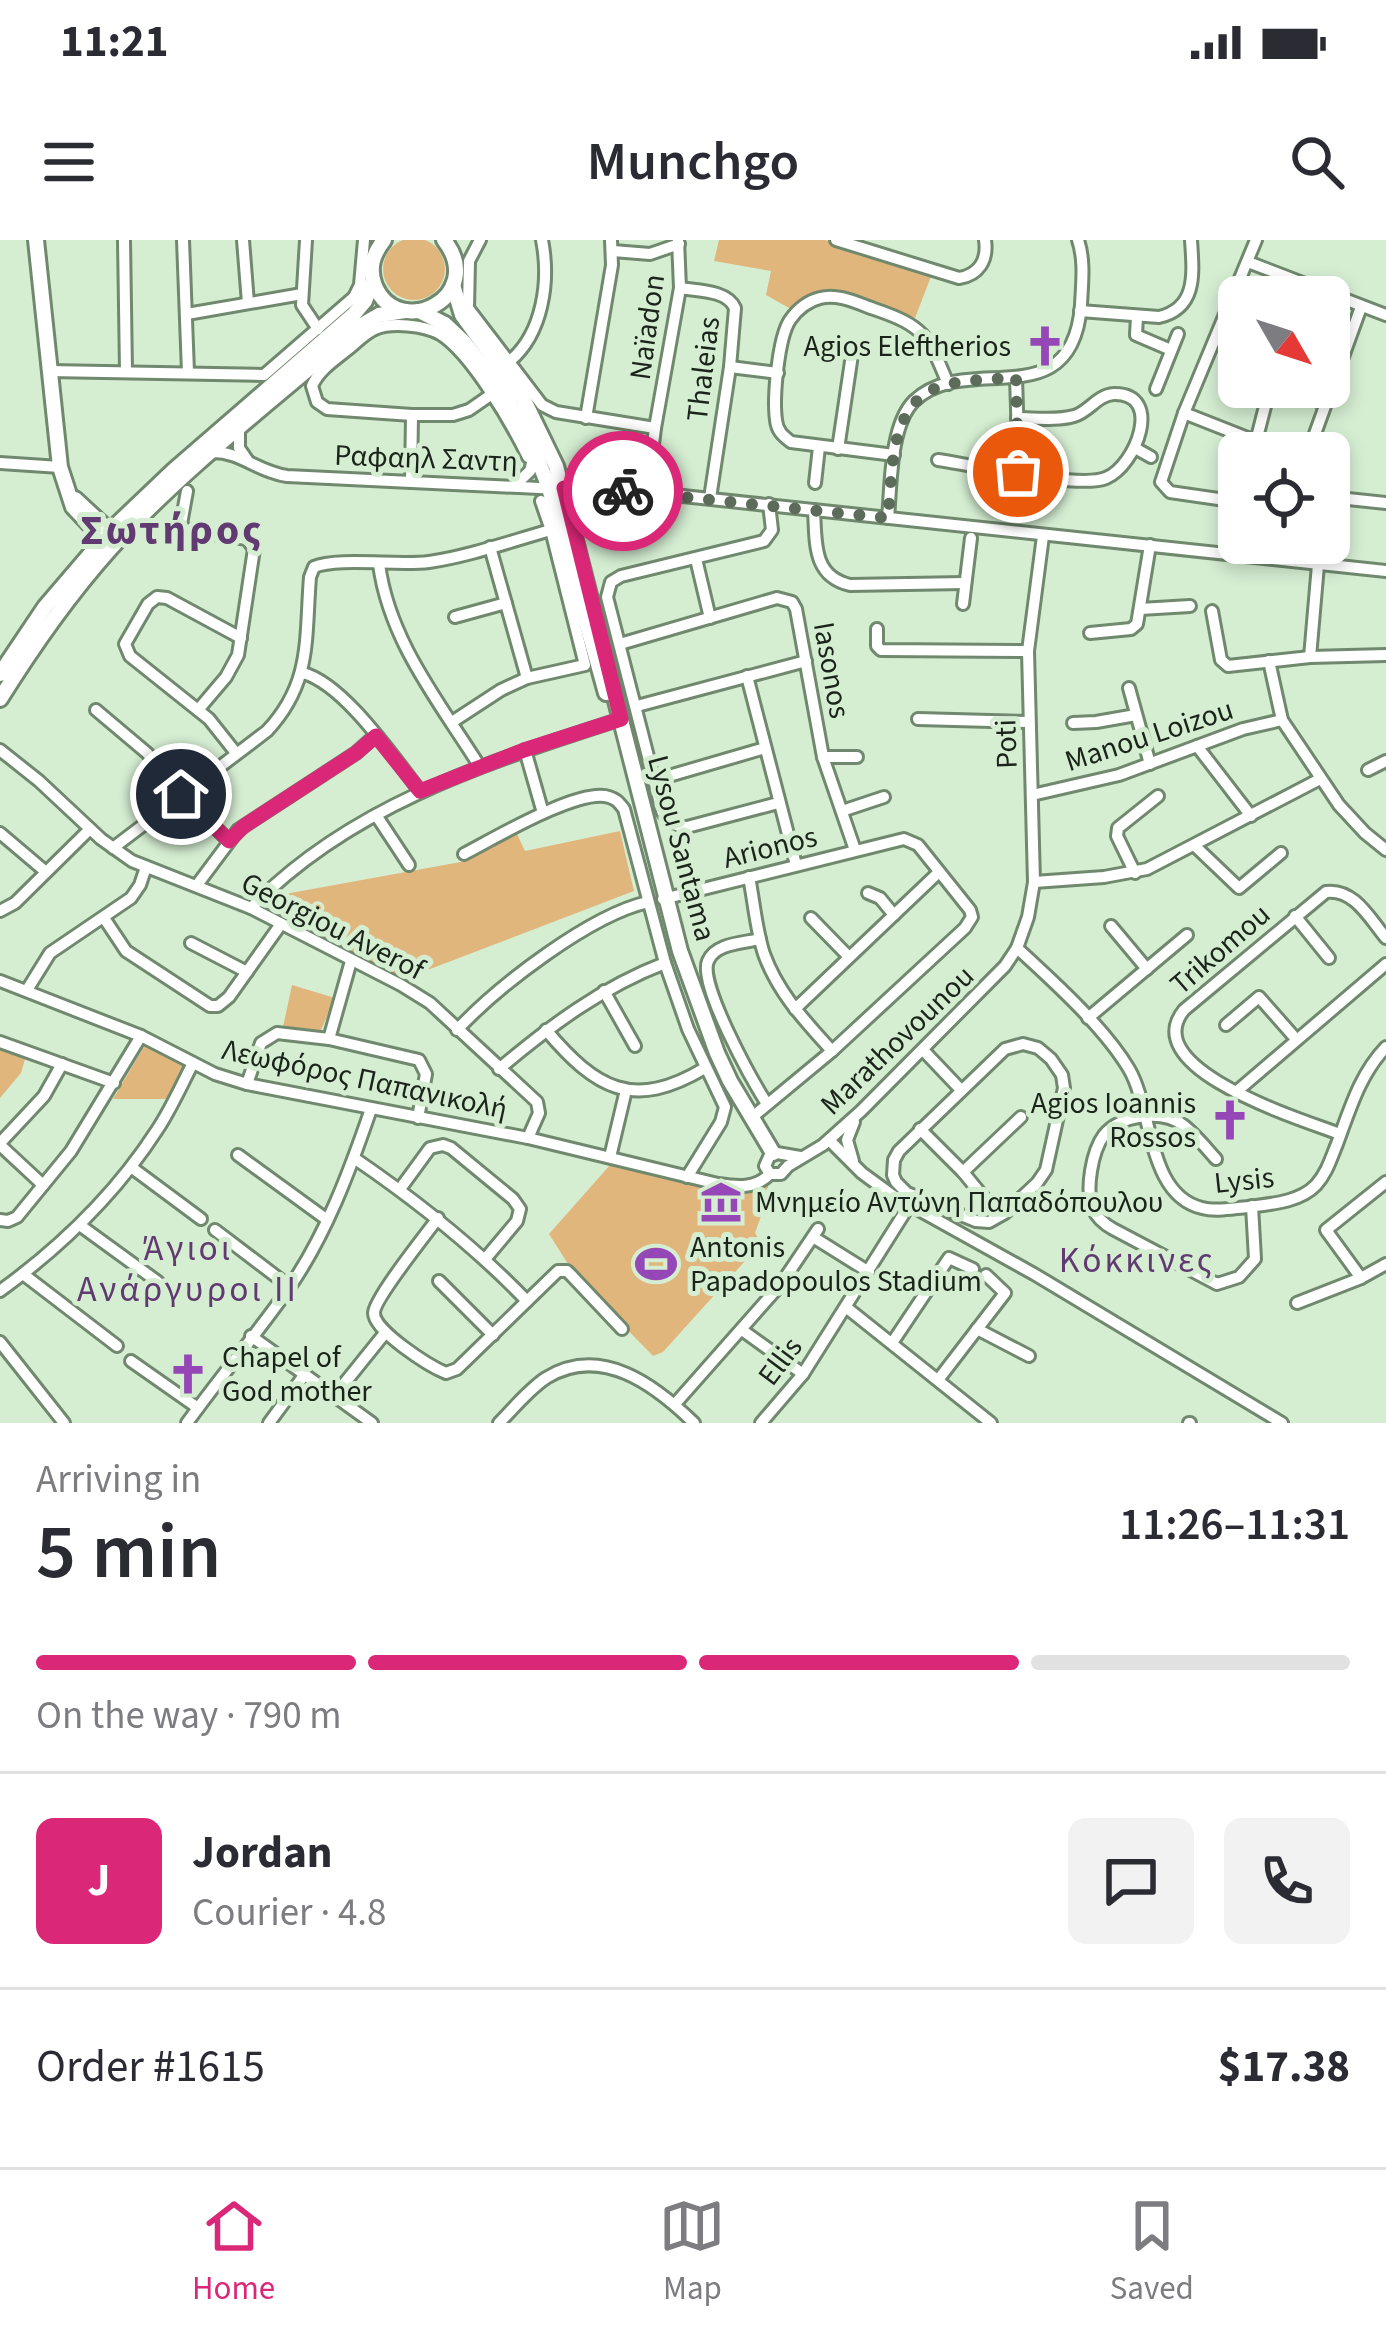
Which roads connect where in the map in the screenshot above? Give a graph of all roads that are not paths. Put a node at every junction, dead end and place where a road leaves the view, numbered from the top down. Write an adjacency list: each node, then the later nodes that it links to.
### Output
1 (36, 240): 43 (main road)
2 (124, 240): 42 (street)
3 (183, 240): 32 (street)
4 (243, 240): 27 (street)
5 (307, 240): 26 (street)
6 (364, 240): 35 (street)
7 (384, 240): 19 (main road)
8 (444, 240): 20 (main road)
9 (467, 240): 20 (main road)
10 (480, 240): 40 (street)
11 (542, 240): 40 (street)
12 (836, 240): 13 (street)
13 (985, 240)
14 (1078, 240): 31 (street)
15 (1191, 240): 34 (street)
16 (1256, 240): 21 (street)
17 (679, 242): 18 (street); 25 (street, Naïadon)
18 (612, 246): 52 (street)
19 (374, 247): 23 (main road)
20 (454, 256): 24 (main road)
21 (1248, 262): 22 (street); 50 (street)
22 (1275, 276)
23 (373, 280): 30 (main road, Lysou Santama); 86 (main road)
24 (453, 285): 30 (main road); 74 (main road, Lysou Santama)
25 (680, 288): 41 (street, Thaleias); 54 (street, Naïadon)
26 (302, 294): 27 (street); 35 (street)
27 (248, 303): 32 (street)
28 (1350, 304): 29 (street)
29 (1361, 307): 33 (street); 37 (street)
30 (412, 311): 55 (main road); 61 (main road, Lysou Santama)
31 (1081, 311): 34 (street); 46 (street)
32 (187, 314): 44 (street)
33 (1386, 315)
34 (1137, 316): 39 (street)
35 (318, 329): 44 (street)
36 (1178, 334): 39 (street)
37 (1350, 336)
38 (853, 348): 59 (street)
39 (1171, 350): 48 (street)
40 (510, 361): 52 (street)
41 (730, 367): 45 (street); 76 (street, Thaleias)
42 (126, 370): 43 (street); 44 (street)
43 (49, 371): 67 (main road)
44 (188, 372)
45 (778, 373): 47 (street); 57 (street)
46 (1016, 377): 47 (street); 53 (street)
47 (948, 384): 62 (street)
48 (1156, 389)
49 (492, 394): 51 (street); 51 (street); 61 (street)
50 (1184, 413): 56 (street); 77 (street)
51 (412, 415): 69 (street)
52 (586, 418): 54 (street)
53 (1017, 418): 58 (street); 68 (street)
54 (655, 428): 75 (street, Naïadon)
55 (239, 430): 60 (main road); 66 (street)
56 (1223, 432)
57 (818, 447): 59 (street); 70 (street)
58 (1135, 448): 63 (street); 68 (street)
59 (838, 449): 62 (street)
60 (213, 452): 66 (street, Ραφαηλ Σαντη); 86 (main road)
61 (531, 452): 72 (street); 74 (main road, Lysou Santama)
62 (894, 455): 82 (street)
63 (1151, 457)
64 (938, 460): 68 (street)
65 (0, 463): 67 (street)
66 (250, 464): 69 (street, Ραφαηλ Σαντη)
67 (60, 467): 86 (main road)
68 (1018, 472)
69 (411, 482): 72 (street, Ραφαηλ Σαντη)
70 (814, 483)
71 (1386, 484): 79 (street)
72 (514, 486): 74 (street, Ραφαηλ Σαντη)
73 (187, 491): 105 (street)
74 (551, 492): 75 (street, Ραφαηλ Σαντη); 83 (street); 123 (main road, Lysou Santama)
75 (647, 492): 76 (street, Ραφαηλ Σαντη)
76 (710, 498): 80 (street, Ραφαηλ Σαντη)
77 (1218, 499)
78 (1350, 499): 79 (street)
79 (1384, 503)
80 (769, 504): 81 (street, Ραφαηλ Σαντη); 90 (street)
81 (814, 510): 82 (street, Ραφαηλ Σαντη); 95 (street)
82 (888, 518): 84 (street, Ραφαηλ Σαντη)
83 (551, 530): 88 (street); 115 (street)
84 (1043, 536): 87 (street, Ραφαηλ Σαντη); 107 (street, Poti)
85 (970, 538): 95 (street)
86 (110, 539): 113 (main road); 117 (main road)
87 (1150, 545): 89 (street, Ραφαηλ Σαντη); 99 (street)
88 (490, 547): 92 (street); 96 (street)
89 (1218, 553)
90 (696, 559): 102 (street); 106 (street)
91 (1310, 564): 93 (street, Ραφαηλ Σαντη)
92 (380, 565): 112 (street); 125 (street)
93 (1318, 565): 94 (street, Ραφαηλ Σαντη); 109 (street)
94 (1386, 571)
95 (964, 583): 97 (street)
96 (506, 603): 101 (street); 115 (street)
97 (963, 604)
98 (1190, 606): 99 (street)
99 (1140, 609): 104 (street)
100 (1212, 610): 111 (street)
101 (455, 617)
102 (710, 618): 106 (street, Iasonos); 110 (street, Iasonos)
103 (877, 629): 107 (street)
104 (1090, 633)
105 (242, 638): 120 (street); 120 (street)
106 (620, 644): 118 (street)
107 (1028, 651): 126 (street, Poti)
108 (1386, 655): 109 (street)
109 (1310, 657): 111 (street)
110 (806, 661): 114 (street); 135 (street, Iasonos)
111 (1269, 662): 124 (street)
112 (302, 673): 128 (street); 133 (street)
113 (0, 674)
114 (747, 676): 118 (street); 130 (street)
115 (526, 678): 125 (street)
116 (1129, 688): 121 (street)
117 (0, 699)
118 (637, 706): 141 (street)
119 (96, 710): 143 (street)
120 (198, 710): 133 (street)
121 (1136, 715): 127 (street); 137 (street)
122 (918, 719): 126 (street)
123 (618, 720): 131 (street); 171 (main road, Lysou Santama)
124 (1282, 720): 129 (street, Manou Loizou); 140 (street)
125 (452, 722): 138 (street)
126 (1028, 722): 144 (street, Poti)
127 (1073, 722)
128 (376, 736): 142 (street); 154 (street)
129 (1197, 746): 137 (street, Manou Loizou); 151 (street)
130 (765, 748): 141 (street); 147 (street)
131 (524, 750): 138 (street); 148 (street)
132 (1, 752): 152 (street, Georgiou Averof)
133 (236, 753): 143 (street)
134 (857, 757): 135 (street)
135 (823, 758): 149 (street, Iasonos)
136 (1386, 760): 139 (street)
137 (1150, 764): 144 (street, Manou Loizou)
138 (479, 767): 142 (street)
139 (1368, 770)
140 (1320, 779): 151 (street); 157 (street)
141 (655, 780): 147 (street)
142 (420, 791): 150 (street)
143 (181, 794): 154 (street); 156 (street)
144 (1032, 795): 168 (street, Poti)
145 (1158, 796): 166 (street)
146 (884, 797): 149 (street)
147 (778, 803): 162 (street)
148 (543, 812): 160 (street); 171 (street)
149 (842, 812): 158 (street, Iasonos)
150 (376, 815): 161 (street); 172 (street)
151 (1251, 816): 155 (street)
152 (90, 829): 156 (street, Georgiou Averof); 164 (street)
153 (0, 833): 164 (street)
154 (229, 841): 169 (street)
155 (1195, 846): 159 (street); 166 (street)
156 (113, 848): 163 (street, Georgiou Averof)
157 (1385, 848)
158 (855, 850): 162 (street, Arionos); 165 (street, Arionos)
159 (1281, 853)
160 (464, 854)
161 (409, 865)
162 (796, 865): 167 (street, Arionos)
163 (146, 867): 169 (street, Georgiou Averof); 176 (street)
164 (46, 872): 173 (street)
165 (940, 872): 174 (street); 207 (street)
166 (1135, 873): 168 (street)
167 (749, 877): 171 (street, Arionos); 182 (street)
168 (1034, 882): 184 (street, Poti)
169 (197, 885): 172 (street, Georgiou Averof)
170 (868, 893): 174 (street)
171 (658, 900): 188 (street); 198 (street, Arionos); 225 (main road, Lysou Santama); 235 (main road, Lysou Santama)
172 (251, 908): 178 (street, Georgiou Averof)
173 (3, 910)
174 (894, 915): 185 (street)
175 (1295, 916): 181 (street, Trikomou); 186 (street, Trikomou); 218 (street, Trikomou)
176 (104, 918): 191 (street); 193 (street)
177 (811, 918): 185 (street)
178 (281, 923): 187 (street, Georgiou Averof); 191 (street)
179 (1111, 926): 190 (street)
180 (1187, 935): 190 (street)
181 (1386, 938)
182 (760, 939): 195 (street); 219 (street)
183 (191, 943): 191 (street)
184 (1017, 948): 196 (street, Lysis); 206 (street, Marathovounou)
185 (849, 957): 195 (street)
186 (1329, 958)
187 (351, 961): 198 (street, Georgiou Averof); 201 (street)
188 (665, 963): 194 (street); 211 (street)
189 (1386, 964): 202 (street)
190 (1147, 969): 196 (street)
191 (247, 972)
192 (0, 981): 193 (street, Λεωφόρος Παπανικολή)
193 (27, 990): 200 (street, Λεωφόρος Παπανικολή)
194 (604, 992): 199 (street); 204 (street)
195 (795, 1010): 207 (street)
196 (1088, 1018): 222 (street, Lysis)
197 (1226, 1025): 202 (street)
198 (457, 1030): 212 (street, Georgiou Averof)
199 (545, 1030): 212 (street); 216 (street)
200 (141, 1036): 209 (street, Λεωφόρος Παπανικολή); 214 (street)
201 (329, 1039): 215 (street); 224 (street)
202 (1296, 1040): 218 (street)
203 (0, 1042): 208 (street)
204 (635, 1046)
205 (1386, 1047): 210 (street, Lysis)
206 (922, 1050): 217 (street); 220 (street, Marathovounou)
207 (832, 1051): 219 (street)
208 (62, 1064): 214 (street); 230 (street)
209 (193, 1064): 215 (street, Λεωφόρος Παπανικολή); 237 (street)
210 (1371, 1064): 213 (street); 227 (street, Lysis)
211 (705, 1068): 216 (street); 239 (street)
212 (499, 1069): 228 (street, Georgiou Averof)
213 (1386, 1076)
214 (114, 1083): 241 (street)
215 (247, 1084): 221 (street, Λεωφόρος Παπανικολή)
216 (626, 1090): 232 (street)
217 (961, 1090): 226 (street); 226 (street)
218 (1236, 1092): 227 (street, Trikomou)
219 (767, 1104): 225 (street)
220 (866, 1106): 229 (street, Marathovounou); 236 (street)
221 (371, 1109): 224 (street, Λεωφόρος Παπανικολή); 233 (street)
222 (1146, 1116): 234 (street); 245 (street, Lysis); 245 (street)
223 (1022, 1117): 238 (street)
224 (418, 1118): 228 (street, Λεωφόρος Παπανικολή)
225 (751, 1118): 235 (main road, Lysou Santama)
226 (920, 1129): 238 (street)
227 (1340, 1134): 245 (street, Lysis)
228 (528, 1138): 232 (street, Λεωφόρος Παπανικολή)
229 (829, 1140): 235 (street, Marathovounou); 236 (street)
230 (0, 1144): 241 (street)
231 (238, 1155): 248 (street)
232 (610, 1156): 239 (street, Λεωφόρος Παπανικολή)
233 (354, 1158): 242 (street); 248 (street)
234 (1216, 1159)
235 (775, 1162): 239 (street, Λεωφόρος Παπανικολή)
236 (854, 1164): 243 (street)
237 (131, 1167): 247 (street); 250 (street)
238 (963, 1172): 244 (street)
239 (687, 1177)
240 (1386, 1182): 258 (street)
241 (43, 1185): 249 (street)
242 (400, 1189): 246 (street); 252 (street)
243 (910, 1204): 255 (street, Ellis); 293 (street)
244 (990, 1204)
245 (1252, 1206)
246 (438, 1218): 252 (street); 269 (street)
247 (201, 1219)
248 (326, 1219): 261 (street)
249 (0, 1220)
250 (81, 1226): 256 (street); 260 (street)
251 (215, 1230): 261 (street)
252 (486, 1258): 263 (street)
253 (1386, 1264): 258 (street)
254 (973, 1269): 273 (street)
255 (869, 1272): 265 (street, Ellis); 268 (street)
256 (23, 1274): 262 (street); 274 (street)
257 (986, 1275): 266 (street)
258 (1361, 1278): 264 (street)
259 (440, 1281): 270 (street)
260 (158, 1282)
261 (290, 1287): 271 (street)
262 (0, 1292)
263 (527, 1301): 267 (street); 270 (street)
264 (1297, 1303)
265 (847, 1308): 273 (street); 280 (street, Ellis)
266 (977, 1328): 275 (street); 281 (street)
267 (622, 1329)
268 (742, 1330): 280 (street); 283 (street)
269 (385, 1333): 270 (street); 282 (street)
270 (493, 1335)
271 (251, 1336): 279 (street); 284 (street)
272 (0, 1342): 276 (street)
273 (892, 1343): 281 (street)
274 (117, 1346)
275 (1029, 1356)
276 (11, 1357): 278 (street); 286 (street)
277 (131, 1361): 284 (street)
278 (0, 1367)
279 (305, 1374): 282 (street); 288 (street)
280 (803, 1374): 291 (street, Ellis)
281 (938, 1380): 292 (street)
282 (335, 1395): 285 (street)
283 (675, 1404): 289 (street); 290 (street)
284 (198, 1408): 287 (street)
285 (366, 1421)
286 (64, 1423)
287 (187, 1423)
288 (269, 1423)
289 (499, 1423)
290 (694, 1423)
291 (761, 1423)
292 (991, 1423)
293 (1282, 1423)

